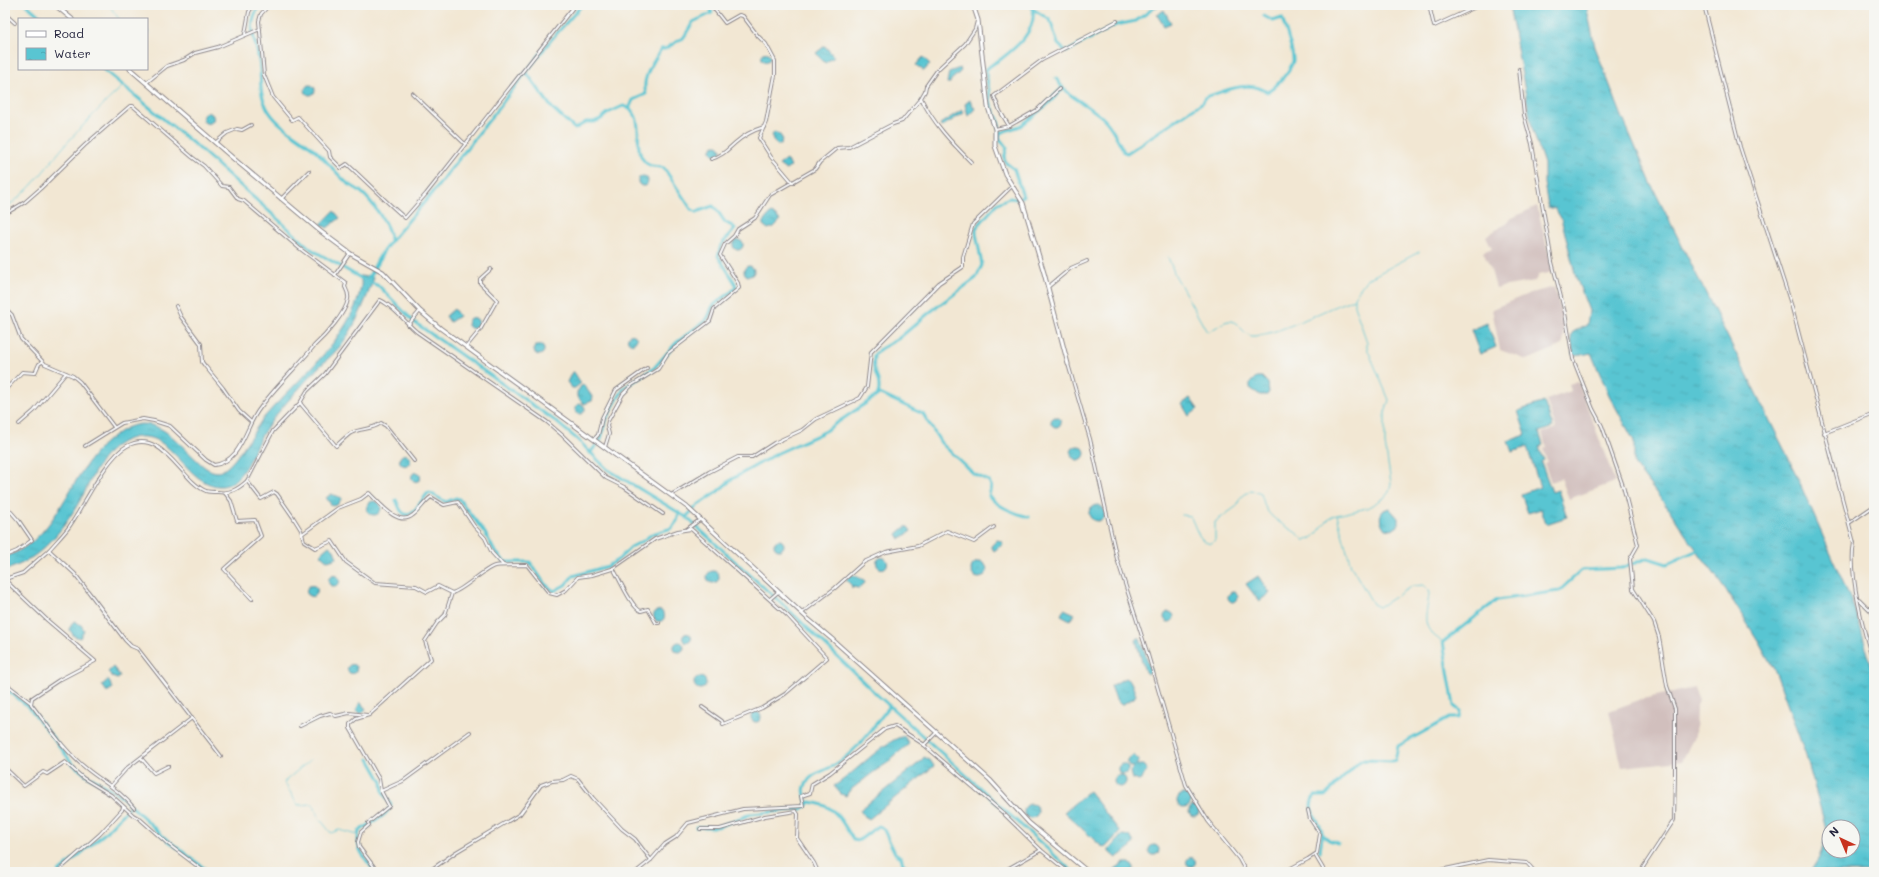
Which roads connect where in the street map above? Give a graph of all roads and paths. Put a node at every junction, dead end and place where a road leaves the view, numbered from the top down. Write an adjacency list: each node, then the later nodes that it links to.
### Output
1 (55, 5): 11 (street)
2 (253, 5): 16 (street)
3 (268, 5): 15 (street)
4 (575, 5): 28 (street)
5 (711, 5): 25 (street)
6 (973, 5): 12 (street)
7 (1429, 5): 8 (street)
8 (1480, 5)
9 (1704, 5): 56 (street)
10 (5, 14): 14 (street)
11 (71, 18)
12 (978, 20): 22 (street); 26 (street)
13 (1117, 21): 24 (street)
14 (15, 24)
15 (260, 29): 16 (street); 28 (street)
16 (244, 35): 19 (street)
17 (1519, 69): 124 (street)
18 (131, 70): 19 (street)
19 (146, 82): 27 (street)
20 (1059, 89): 24 (street)
21 (412, 93): 28 (street)
22 (921, 98): 30 (street); 32 (street)
23 (250, 125): 27 (street)
24 (1009, 126): 26 (street)
25 (764, 127): 29 (street); 32 (street)
26 (994, 129): 33 (street)
27 (215, 143): 34 (street)
28 (465, 144)
29 (712, 159)
30 (971, 162)
31 (309, 171): 34 (street)
32 (793, 183): 59 (street)
33 (1013, 185): 40 (street); 63 (street)
34 (281, 199): 36 (street)
35 (5, 214): 39 (street)
36 (350, 253): 39 (street); 43 (street)
37 (1087, 261): 40 (street)
38 (491, 269): 45 (street)
39 (335, 275): 53 (street)
40 (1048, 287): 47 (street)
41 (176, 306): 53 (street)
42 (5, 308): 46 (street)
43 (420, 310): 44 (street); 45 (street)
44 (408, 324): 51 (street); 66 (street)
45 (466, 347): 57 (street)
46 (43, 362): 49 (street); 50 (street)
47 (1068, 364): 119 (street)
48 (647, 368): 57 (street)
49 (66, 373): 54 (street); 55 (street)
50 (5, 390)
51 (300, 403): 60 (street); 61 (street)
52 (1874, 413): 56 (street)
53 (251, 422): 55 (street)
54 (20, 424)
55 (114, 427): 58 (street)
56 (1824, 433): 68 (street)
57 (594, 439): 59 (street)
58 (85, 446)
59 (604, 447): 63 (street)
60 (414, 461)
61 (247, 481): 62 (street); 71 (street)
62 (225, 493): 72 (street); 80 (street)
63 (671, 495): 67 (street)
64 (5, 505): 73 (street)
65 (1874, 506): 68 (street)
66 (663, 514)
67 (701, 519): 70 (street); 77 (street)
68 (1849, 523): 79 (street)
69 (994, 527): 82 (street)
70 (685, 530): 75 (street); 81 (street)
71 (302, 534): 74 (street); 78 (street)
72 (49, 550): 76 (street); 90 (street)
73 (5, 556)
74 (503, 566): 75 (street); 78 (street)
75 (613, 568): 84 (street)
76 (5, 580): 87 (street)
77 (778, 592): 81 (street); 82 (street)
78 (452, 593): 89 (street)
79 (1858, 598): 83 (street); 85 (street)
80 (252, 599)
81 (770, 600): 88 (street)
82 (802, 613): 93 (street)
83 (1874, 618)
84 (658, 623)
85 (1874, 662)
86 (5, 683): 87 (street)
87 (31, 704): 99 (street)
88 (702, 706)
89 (368, 715): 91 (street); 100 (street)
90 (192, 718): 95 (street); 96 (street)
91 (300, 726)
92 (470, 732): 100 (street)
93 (936, 732): 94 (street); 118 (street)
94 (925, 744): 107 (street); 109 (street)
95 (222, 756)
96 (142, 758): 97 (street); 99 (street)
97 (168, 766)
98 (5, 768): 101 (street)
99 (111, 786): 102 (street)
100 (381, 791): 104 (street)
101 (123, 807): 110 (street); 111 (street)
102 (134, 808)
103 (1308, 810): 108 (street)
104 (368, 823)
105 (369, 826): 112 (street)
106 (700, 829): 115 (street)
107 (1041, 850): 116 (street); 117 (street)
108 (1315, 855): 120 (street); 121 (street)
109 (651, 860): 113 (street); 114 (street)
110 (57, 872)
111 (205, 872)
112 (378, 872)
113 (428, 872)
114 (636, 872)
115 (818, 872)
116 (1002, 872)
117 (1068, 872)
118 (1088, 872)
119 (1246, 872)
120 (1284, 872)
121 (1325, 872)
122 (1431, 872): 123 (street)
123 (1535, 872)
124 (1640, 872)

